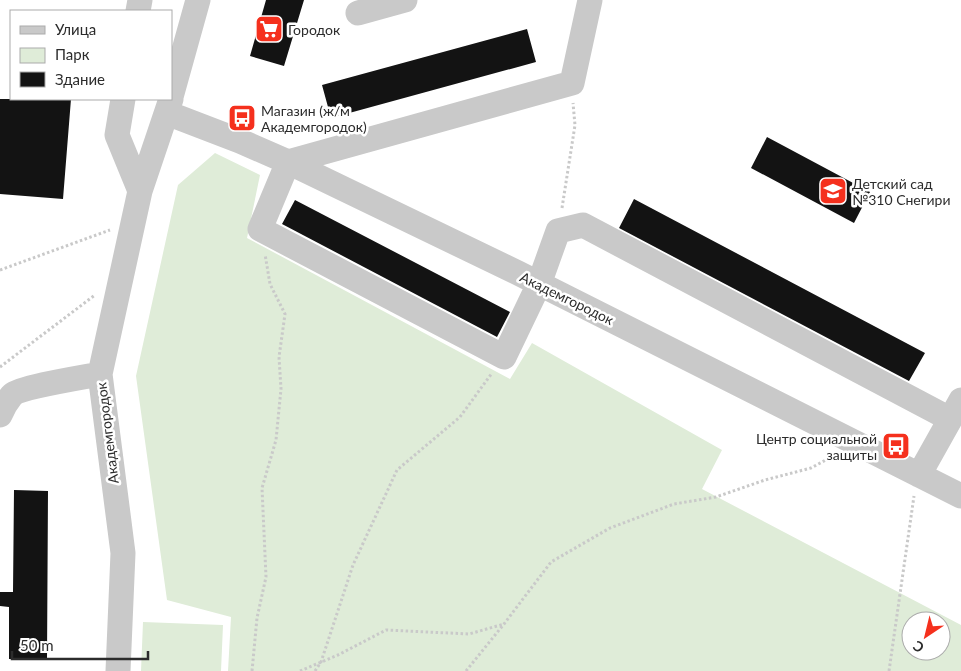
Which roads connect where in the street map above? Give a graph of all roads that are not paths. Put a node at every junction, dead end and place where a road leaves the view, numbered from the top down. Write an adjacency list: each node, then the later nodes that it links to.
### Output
1 (198, 0): 5 (street, Академгородок)
2 (405, 0): 4 (street)
3 (590, 0): 8 (street)
4 (358, 14)
5 (172, 96)
6 (123, 100): 9 (street)
7 (170, 103): 8 (street, Академгородок); 9 (street, Академгородок)
8 (288, 162): 10 (street, Академгородок); 10 (street)
9 (140, 191): 11 (street, Академгородок)
10 (539, 284): 12 (street); 14 (street, Академгородок)
11 (100, 374): 13 (street); 16 (street, Академгородок)
12 (956, 410): 14 (street)
13 (0, 415)
14 (919, 475): 15 (street, Академгородок)
15 (961, 496)
16 (118, 671)

